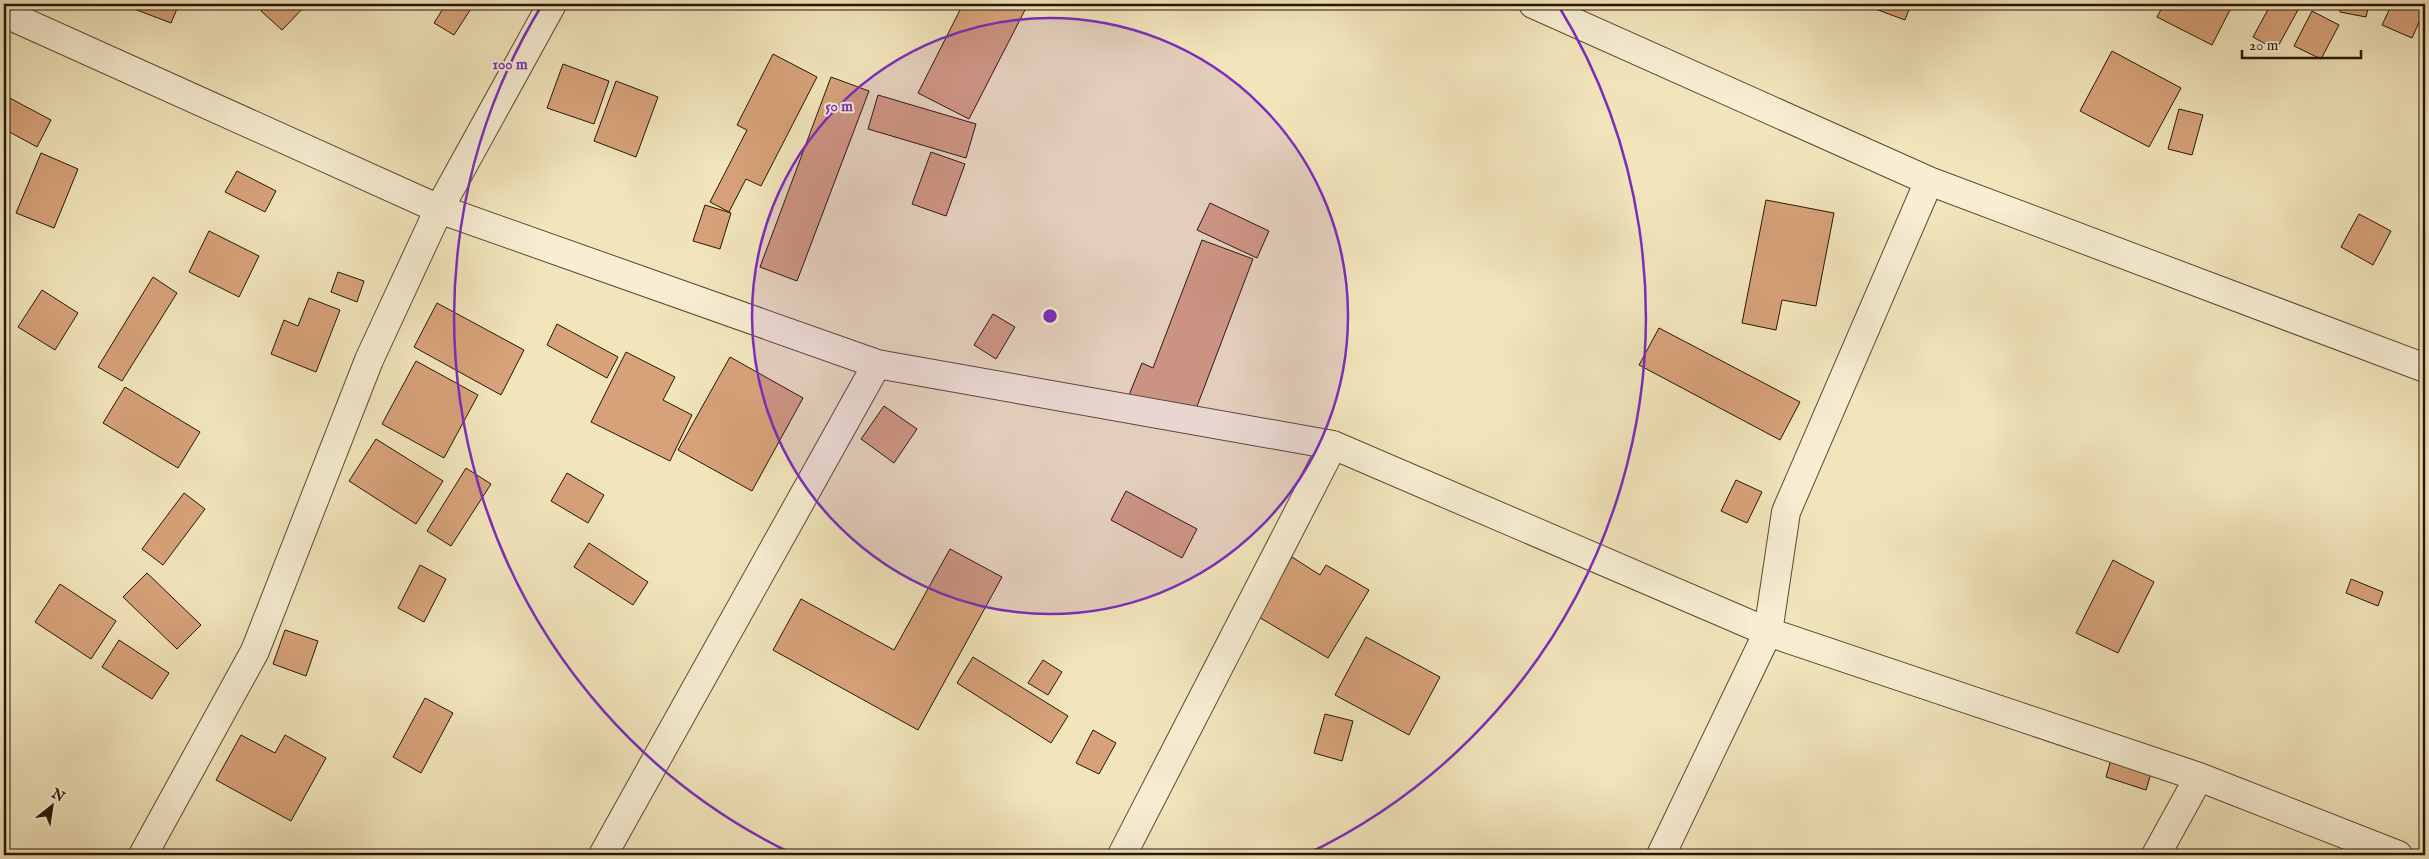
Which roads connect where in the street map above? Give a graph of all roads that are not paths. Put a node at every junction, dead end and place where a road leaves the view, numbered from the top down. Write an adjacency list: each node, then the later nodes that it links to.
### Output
1 (552, 4): 5 (street)
2 (1533, 4): 4 (street)
3 (4, 13): 5 (street)
4 (1929, 180): 7 (street); 9 (street)
5 (439, 209): 6 (street); 11 (street)
6 (877, 364): 8 (street); 12 (street)
7 (2425, 368)
8 (1333, 445): 9 (street); 13 (street)
9 (1768, 632): 10 (street); 14 (street)
10 (2199, 777): 15 (street); 16 (street)
11 (143, 855)
12 (603, 855)
13 (1122, 855)
14 (1661, 855)
15 (2156, 855)
16 (2398, 855)

